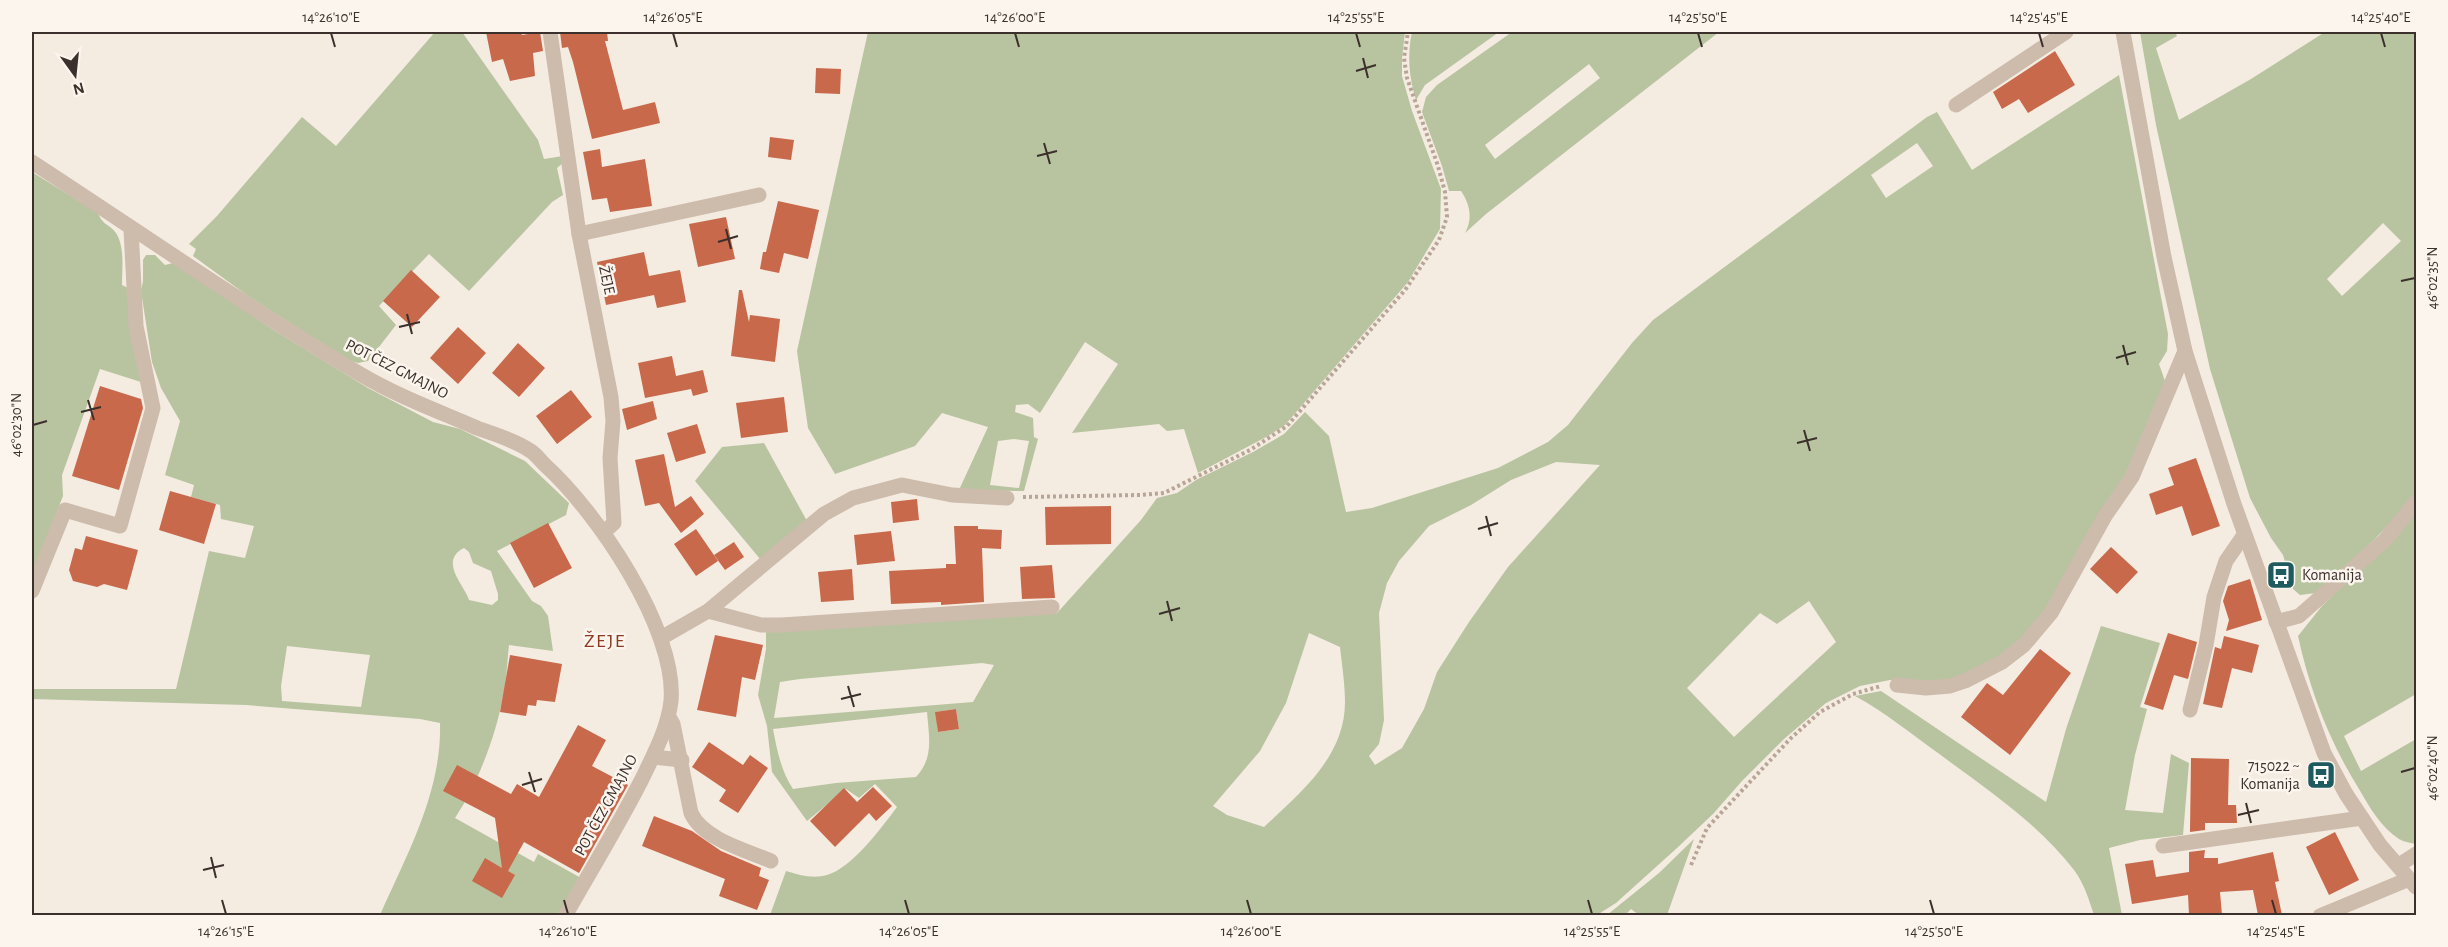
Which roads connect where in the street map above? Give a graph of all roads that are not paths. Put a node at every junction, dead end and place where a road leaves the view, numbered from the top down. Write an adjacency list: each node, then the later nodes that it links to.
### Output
1 (550, 32): 8 (street, ŽEJE)
2 (2066, 32): 4 (street)
3 (2123, 32): 9 (street)
4 (1956, 105)
5 (32, 162): 7 (street, POT ČEZ GMAJNO)
6 (759, 195): 8 (street)
7 (131, 230): 12 (street, POT ČEZ GMAJNO); 14 (street)
8 (579, 234): 12 (street, ŽEJE)
9 (2185, 351): 13 (street); 19 (street)
10 (1007, 498): 16 (street)
11 (2416, 502): 17 (street)
12 (604, 532): 18 (street, POT ČEZ GMAJNO)
13 (2244, 535): 17 (street); 20 (street)
14 (32, 591)
15 (1052, 607): 16 (street)
16 (708, 611): 18 (street)
17 (2276, 622): 24 (street)
18 (661, 638): 21 (street, POT ČEZ GMAJNO)
19 (1896, 685)
20 (2190, 710)
21 (669, 717): 22 (street, POT ČEZ GMAJNO); 23 (street)
22 (653, 757): 23 (street); 30 (street, POT ČEZ GMAJNO)
23 (682, 760): 27 (street)
24 (2362, 818): 25 (street); 28 (street)
25 (2163, 846)
26 (2416, 854): 28 (street)
27 (771, 861)
28 (2399, 866): 29 (street)
29 (2413, 883): 31 (street)
30 (566, 915)
31 (2320, 915)

